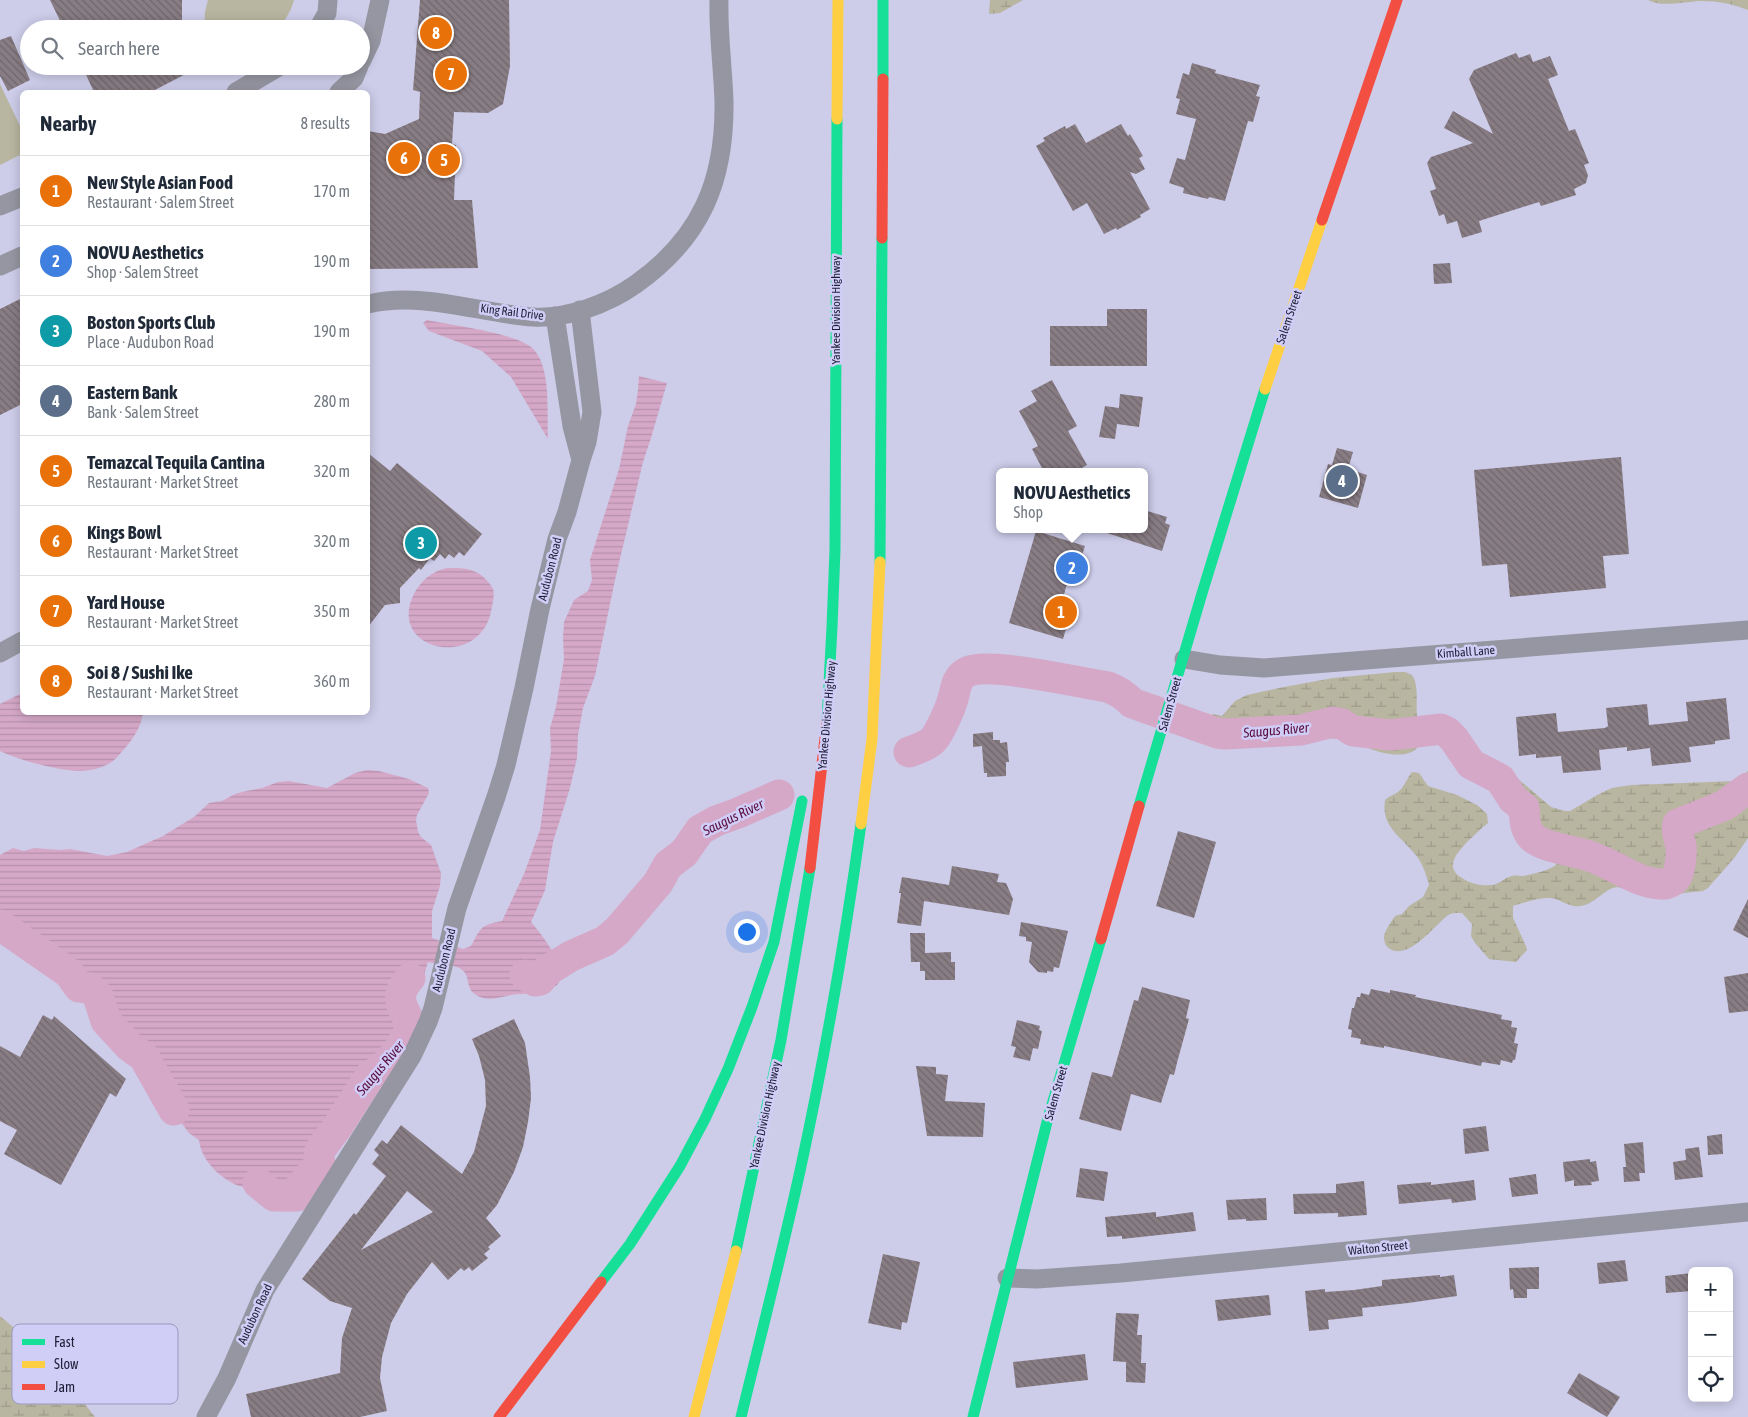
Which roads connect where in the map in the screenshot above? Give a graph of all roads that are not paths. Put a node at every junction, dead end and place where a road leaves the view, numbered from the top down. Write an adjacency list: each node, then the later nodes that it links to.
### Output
1 (328, 0): 7 (street)
2 (380, 0): 8 (street)
3 (719, 0): 18 (street, King Rail Drive)
4 (838, 0): 23 (main road, Yankee Division Highway)
5 (882, 0): 28 (main road)
6 (1396, 0): 25 (main road, Salem Street)
7 (323, 20)
8 (370, 45)
9 (265, 75): 11 (street)
10 (355, 75): 12 (street)
11 (239, 90)
12 (341, 90)
13 (20, 198): 14 (street)
14 (0, 206)
15 (20, 257): 16 (street)
16 (0, 266)
17 (370, 304): 19 (street, King Rail Drive)
18 (580, 310): 19 (street, King Rail Drive); 20 (street, Audubon Road)
19 (555, 316): 20 (street, Audubon Road)
20 (580, 460): 32 (street, Audubon Road)
21 (1748, 630): 25 (street, Kimball Lane)
22 (20, 642): 24 (street)
23 (832, 650): 26 (main road); 34 (main road, Yankee Division Highway)
24 (0, 653)
25 (1184, 659): 30 (main road, Salem Street)
26 (813, 747)
27 (805, 786): 33 (main road)
28 (800, 1171): 31 (main road); 35 (main road)
29 (1748, 1212): 30 (street, Walton Street)
30 (1007, 1278): 36 (main road, Salem Street)
31 (772, 1338)
32 (206, 1417)
33 (499, 1417)
34 (694, 1417)
35 (741, 1417)
36 (972, 1417)

